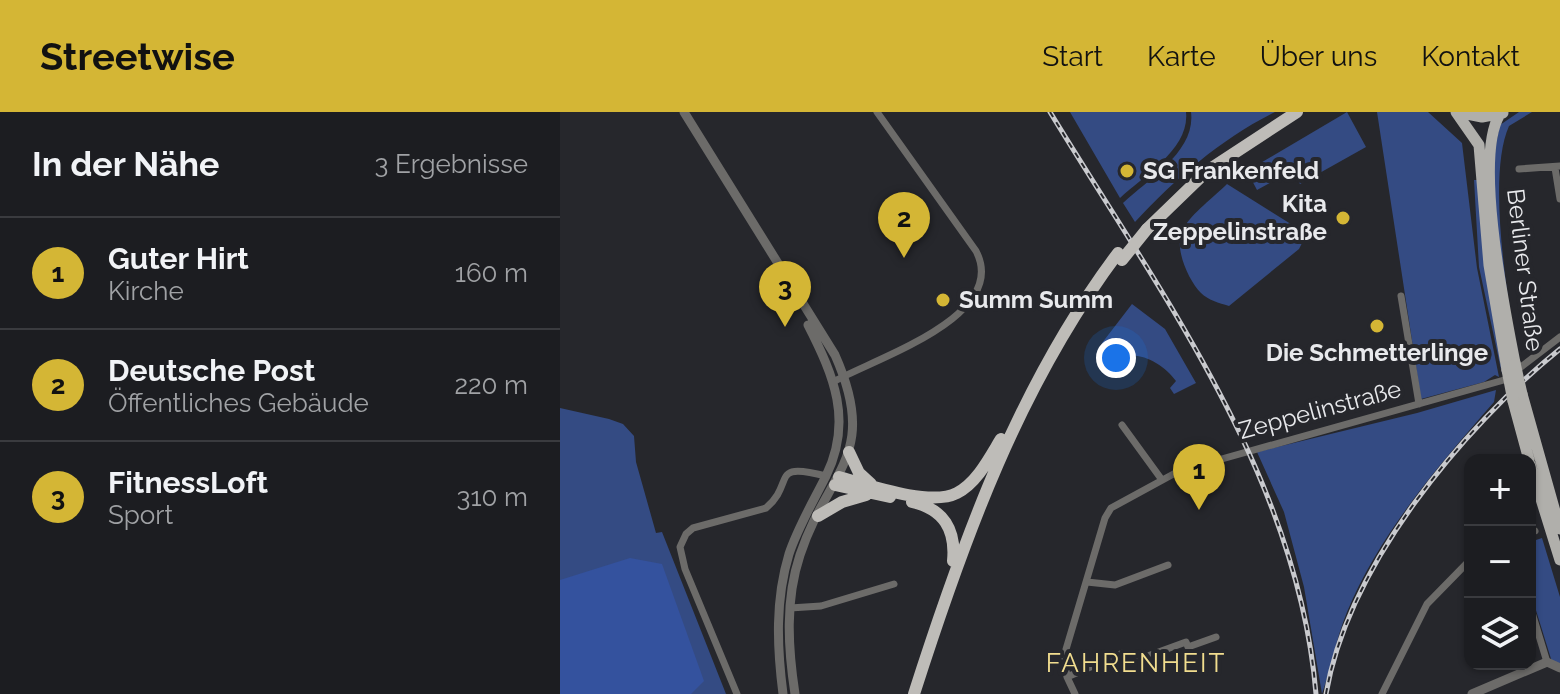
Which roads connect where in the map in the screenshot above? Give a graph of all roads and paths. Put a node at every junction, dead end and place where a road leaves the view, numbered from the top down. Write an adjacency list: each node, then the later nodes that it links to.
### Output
1 (684, 112): 15 (street)
2 (877, 112): 15 (street)
3 (1280, 112): 11 (highway)
4 (1297, 112): 11 (highway)
5 (1456, 112): 6 (main road); 7 (main road, Berliner Straße)
6 (1503, 113): 7 (main road, Berliner Straße)
7 (1486, 164): 17 (main road, Berliner Straße, bridge)
8 (1558, 167): 9 (street); 10 (street)
9 (1519, 169)
10 (1560, 199)
11 (1145, 226): 14 (highway, bridge)
12 (1401, 296): 18 (street, Zeppelinstraße)
13 (1560, 337): 18 (street, Zeppelinstraße)
14 (1049, 364): 16 (highway); 44 (highway)
15 (840, 379): 20 (street); 23 (street)
16 (1033, 385): 25 (highway); 31 (highway)
17 (1518, 398): 21 (main road, Berliner Straße); 27 (main road, Berliner Straße)
18 (1419, 404): 24 (street, Zeppelinstraße)
19 (1122, 425): 24 (street)
20 (849, 452): 23 (street); 25 (highway)
21 (1528, 454)
22 (1536, 477): 27 (main road, Berliner Straße)
23 (833, 479): 25 (highway); 26 (street); 40 (street); 41 (street)
24 (1162, 480): 32 (street, Zeppelinstraße)
25 (873, 490): 26 (highway); 31 (highway)
26 (818, 516): 34 (street)
27 (1556, 526): 28 (main road)
28 (1560, 560)
29 (1168, 565): 32 (street)
30 (1464, 566): 46 (street)
31 (951, 580): 43 (highway)
32 (1087, 582): 39 (street, Zeppelinstraße)
33 (894, 584): 34 (street)
34 (790, 608): 42 (street)
35 (1536, 626): 37 (street)
36 (1216, 637): 39 (street)
37 (1547, 662): 38 (street); 47 (street)
38 (1560, 668)
39 (1067, 677): 45 (street)
40 (737, 694)
41 (783, 694)
42 (795, 694)
43 (914, 694)
44 (922, 694)
45 (1075, 694)
46 (1382, 694)
47 (1472, 694)

